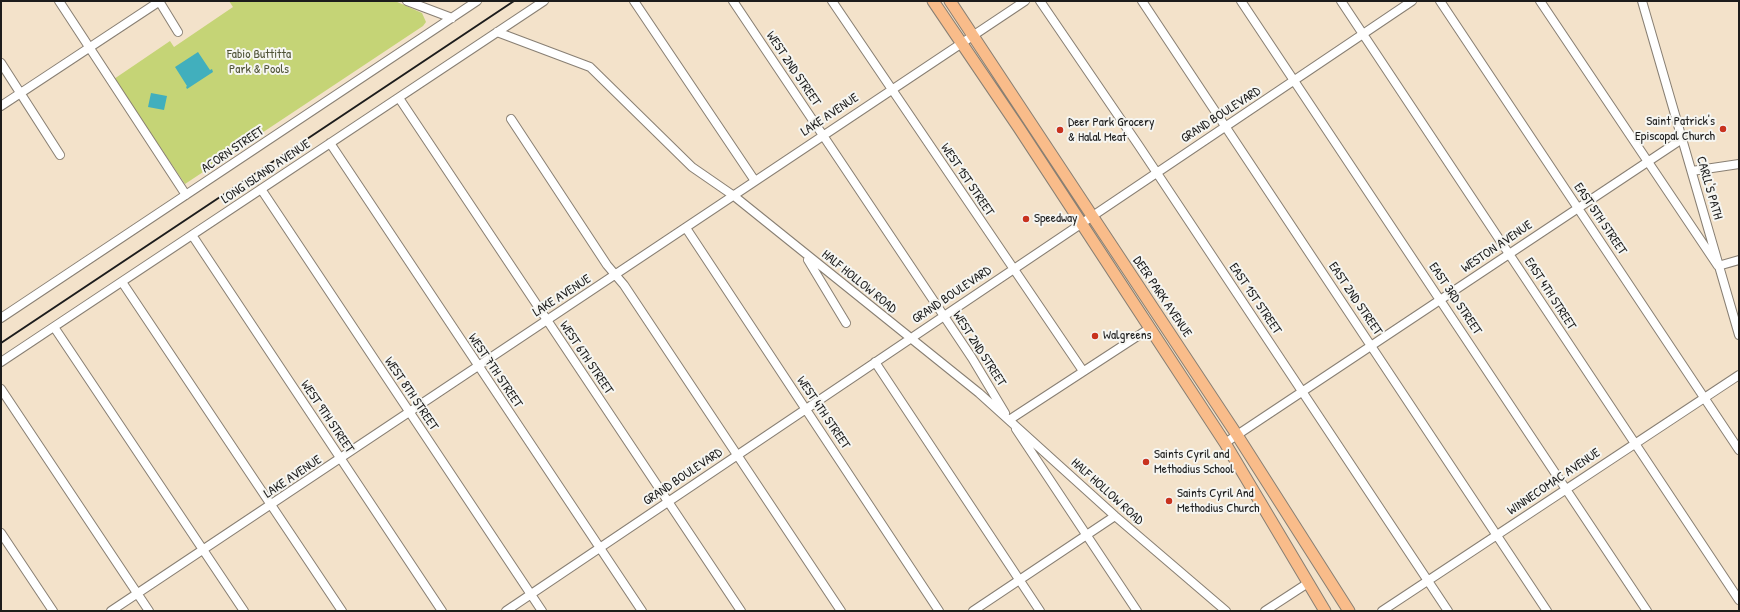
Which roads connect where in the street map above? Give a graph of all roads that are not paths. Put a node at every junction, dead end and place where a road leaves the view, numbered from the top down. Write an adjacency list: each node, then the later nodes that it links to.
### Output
1 (59, 1): 26 (street)
2 (159, 1): 21 (street); 26 (street)
3 (407, 1): 20 (street)
4 (478, 1): 20 (street, ACORN STREET)
5 (544, 1): 22 (street, LONG ISLAND AVENUE)
6 (634, 1): 43 (street)
7 (733, 1): 35 (street, WEST 2ND STREET)
8 (832, 1): 29 (street, WEST 1ST STREET)
9 (933, 1): 25 (main road, DEER PARK AVENUE)
10 (950, 1): 23 (main road, DEER PARK AVENUE)
11 (1025, 1): 23 (street, LAKE AVENUE)
12 (1040, 1): 42 (street, EAST 1ST STREET)
13 (1142, 1): 34 (street, EAST 2ND STREET)
14 (1241, 1): 28 (street, EAST 3RD STREET)
15 (1341, 1): 24 (street, EAST 4TH STREET)
16 (1412, 1): 24 (street, GRAND BOULEVARD)
17 (1440, 1): 47 (street, EAST 5TH STREET)
18 (1540, 1): 39 (street)
19 (1642, 1): 36 (street, CARLL'S PATH)
20 (452, 18): 45 (street, ACORN STREET)
21 (178, 32)
22 (497, 32): 31 (street, LONG ISLAND AVENUE); 46 (street, HALF HOLLOW ROAD)
23 (974, 35): 25 (street, LAKE AVENUE); 48 (main road, DEER PARK AVENUE)
24 (1363, 35): 28 (street, GRAND BOULEVARD); 52 (street, EAST 4TH STREET)
25 (962, 43): 29 (street, LAKE AVENUE); 49 (main road, DEER PARK AVENUE)
26 (90, 48): 30 (street); 45 (street)
27 (1, 63): 30 (street)
28 (1294, 81): 34 (street, GRAND BOULEVARD); 59 (street, EAST 3RD STREET)
29 (891, 89): 35 (street, LAKE AVENUE); 56 (street, WEST 1ST STREET)
30 (21, 93): 32 (street); 38 (street)
31 (399, 98): 37 (street, LONG ISLAND AVENUE); 62 (street, WEST 6TH STREET)
32 (1, 106)
33 (511, 119): 57 (street)
34 (1226, 126): 42 (street, GRAND BOULEVARD); 68 (street, EAST 2ND STREET)
35 (823, 135): 43 (street, LAKE AVENUE); 60 (street, WEST 2ND STREET)
36 (1682, 139): 39 (street, WESTON AVENUE); 41 (street, CARLL'S PATH)
37 (330, 143): 44 (street, LONG ISLAND AVENUE); 71 (street, WEST 7TH STREET)
38 (60, 155)
39 (1646, 162): 47 (street, WESTON AVENUE); 55 (street)
40 (1739, 164): 41 (street)
41 (1692, 171): 55 (street, CARLL'S PATH)
42 (1156, 172): 48 (street, GRAND BOULEVARD); 75 (street, EAST 1ST STREET)
43 (754, 181): 46 (street, LAKE AVENUE)
44 (261, 189): 51 (street, LONG ISLAND AVENUE); 78 (street, WEST 8TH STREET)
45 (186, 195): 61 (street, ACORN STREET)
46 (734, 196): 50 (street, LAKE AVENUE); 53 (street, HALF HOLLOW ROAD)
47 (1578, 207): 52 (street, WESTON AVENUE); 76 (street, EAST 5TH STREET)
48 (1091, 216): 49 (street, GRAND BOULEVARD); 80 (main road, DEER PARK AVENUE)
49 (1080, 224): 56 (street, GRAND BOULEVARD); 65 (main road, DEER PARK AVENUE)
50 (686, 228): 57 (street, LAKE AVENUE); 77 (street, WEST 4TH STREET)
51 (192, 235): 58 (street, LONG ISLAND AVENUE); 85 (street, WEST 9TH STREET)
52 (1509, 253): 59 (street, WESTON AVENUE); 82 (street, EAST 4TH STREET)
53 (804, 254): 63 (street); 67 (street, HALF HOLLOW ROAD)
54 (1739, 260): 55 (street)
55 (1718, 266): 66 (street, CARLL'S PATH)
56 (1012, 269): 60 (street, GRAND BOULEVARD); 72 (street, WEST 1ST STREET)
57 (616, 275): 62 (street, LAKE AVENUE); 84 (street)
58 (122, 282): 64 (street, LONG ISLAND AVENUE); 88 (street)
59 (1441, 300): 68 (street, WESTON AVENUE); 86 (street, EAST 3RD STREET)
60 (943, 316): 67 (street, GRAND BOULEVARD); 79 (street, WEST 2ND STREET)
61 (1, 318)
62 (547, 320): 71 (street, LAKE AVENUE); 87 (street, WEST 6TH STREET)
63 (846, 323)
64 (54, 327): 69 (street, LONG ISLAND AVENUE); 94 (street)
65 (1150, 328): 72 (street); 81 (main road, DEER PARK AVENUE)
66 (1739, 335)
67 (909, 338): 70 (street, GRAND BOULEVARD); 79 (street, HALF HOLLOW ROAD)
68 (1372, 346): 75 (street, WESTON AVENUE); 91 (street, EAST 2ND STREET)
69 (1, 362)
70 (874, 362): 77 (street, GRAND BOULEVARD); 95 (street)
71 (479, 367): 78 (street, LAKE AVENUE); 93 (street, WEST 7TH STREET)
72 (1083, 371): 79 (street)
73 (1739, 375): 76 (street, WINNECOMAC AVENUE)
74 (1, 389): 98 (street)
75 (1302, 391): 80 (street, WESTON AVENUE); 96 (street, EAST 1ST STREET)
76 (1704, 398): 82 (street, WINNECOMAC AVENUE); 83 (street, EAST 5TH STREET)
77 (806, 409): 84 (street, GRAND BOULEVARD); 112 (street, WEST 4TH STREET)
78 (409, 412): 85 (street, LAKE AVENUE); 99 (street, WEST 8TH STREET)
79 (1010, 420): 89 (street, HALF HOLLOW ROAD); 92 (street, WEST 2ND STREET)
80 (1238, 435): 81 (street, WESTON AVENUE); 119 (main road, DEER PARK AVENUE)
81 (1225, 443): 97 (main road, DEER PARK AVENUE)
82 (1634, 443): 86 (street, WINNECOMAC AVENUE); 100 (street, EAST 4TH STREET)
83 (1739, 450)
84 (738, 455): 87 (street, GRAND BOULEVARD); 111 (street)
85 (340, 459): 88 (street, LAKE AVENUE); 106 (street, WEST 9TH STREET)
86 (1566, 489): 91 (street, WINNECOMAC AVENUE); 123 (street, EAST 3RD STREET)
87 (669, 502): 93 (street, GRAND BOULEVARD); 110 (street, WEST 6TH STREET)
88 (272, 505): 94 (street, LAKE AVENUE); 105 (street)
89 (1115, 516): 92 (street); 116 (street, HALF HOLLOW ROAD)
90 (1, 533): 101 (street)
91 (1497, 535): 96 (street, WINNECOMAC AVENUE); 122 (street, EAST 2ND STREET)
92 (1085, 536): 95 (street); 115 (street, WEST 2ND STREET)
93 (600, 548): 99 (street, GRAND BOULEVARD); 109 (street, WEST 7TH STREET)
94 (203, 549): 98 (street, LAKE AVENUE); 104 (street)
95 (1019, 580): 113 (street); 114 (street)
96 (1428, 581): 120 (street, WINNECOMAC AVENUE); 121 (street, EAST 1ST STREET)
97 (1308, 583): 117 (street); 118 (main road, DEER PARK AVENUE)
98 (138, 594): 102 (street, LAKE AVENUE); 103 (street)
99 (531, 594): 107 (street, GRAND BOULEVARD); 108 (street, WEST 8TH STREET)
100 (1739, 600)
101 (53, 611)
102 (111, 611)
103 (149, 611)
104 (244, 611)
105 (342, 611)
106 (442, 611)
107 (506, 611)
108 (542, 611)
109 (642, 611)
110 (741, 611)
111 (841, 611)
112 (939, 611)
113 (973, 611)
114 (1040, 611)
115 (1137, 611)
116 (1226, 611)
117 (1266, 611)
118 (1325, 611)
119 (1349, 611)
120 (1382, 611)
121 (1448, 611)
122 (1547, 611)
123 (1647, 611)

